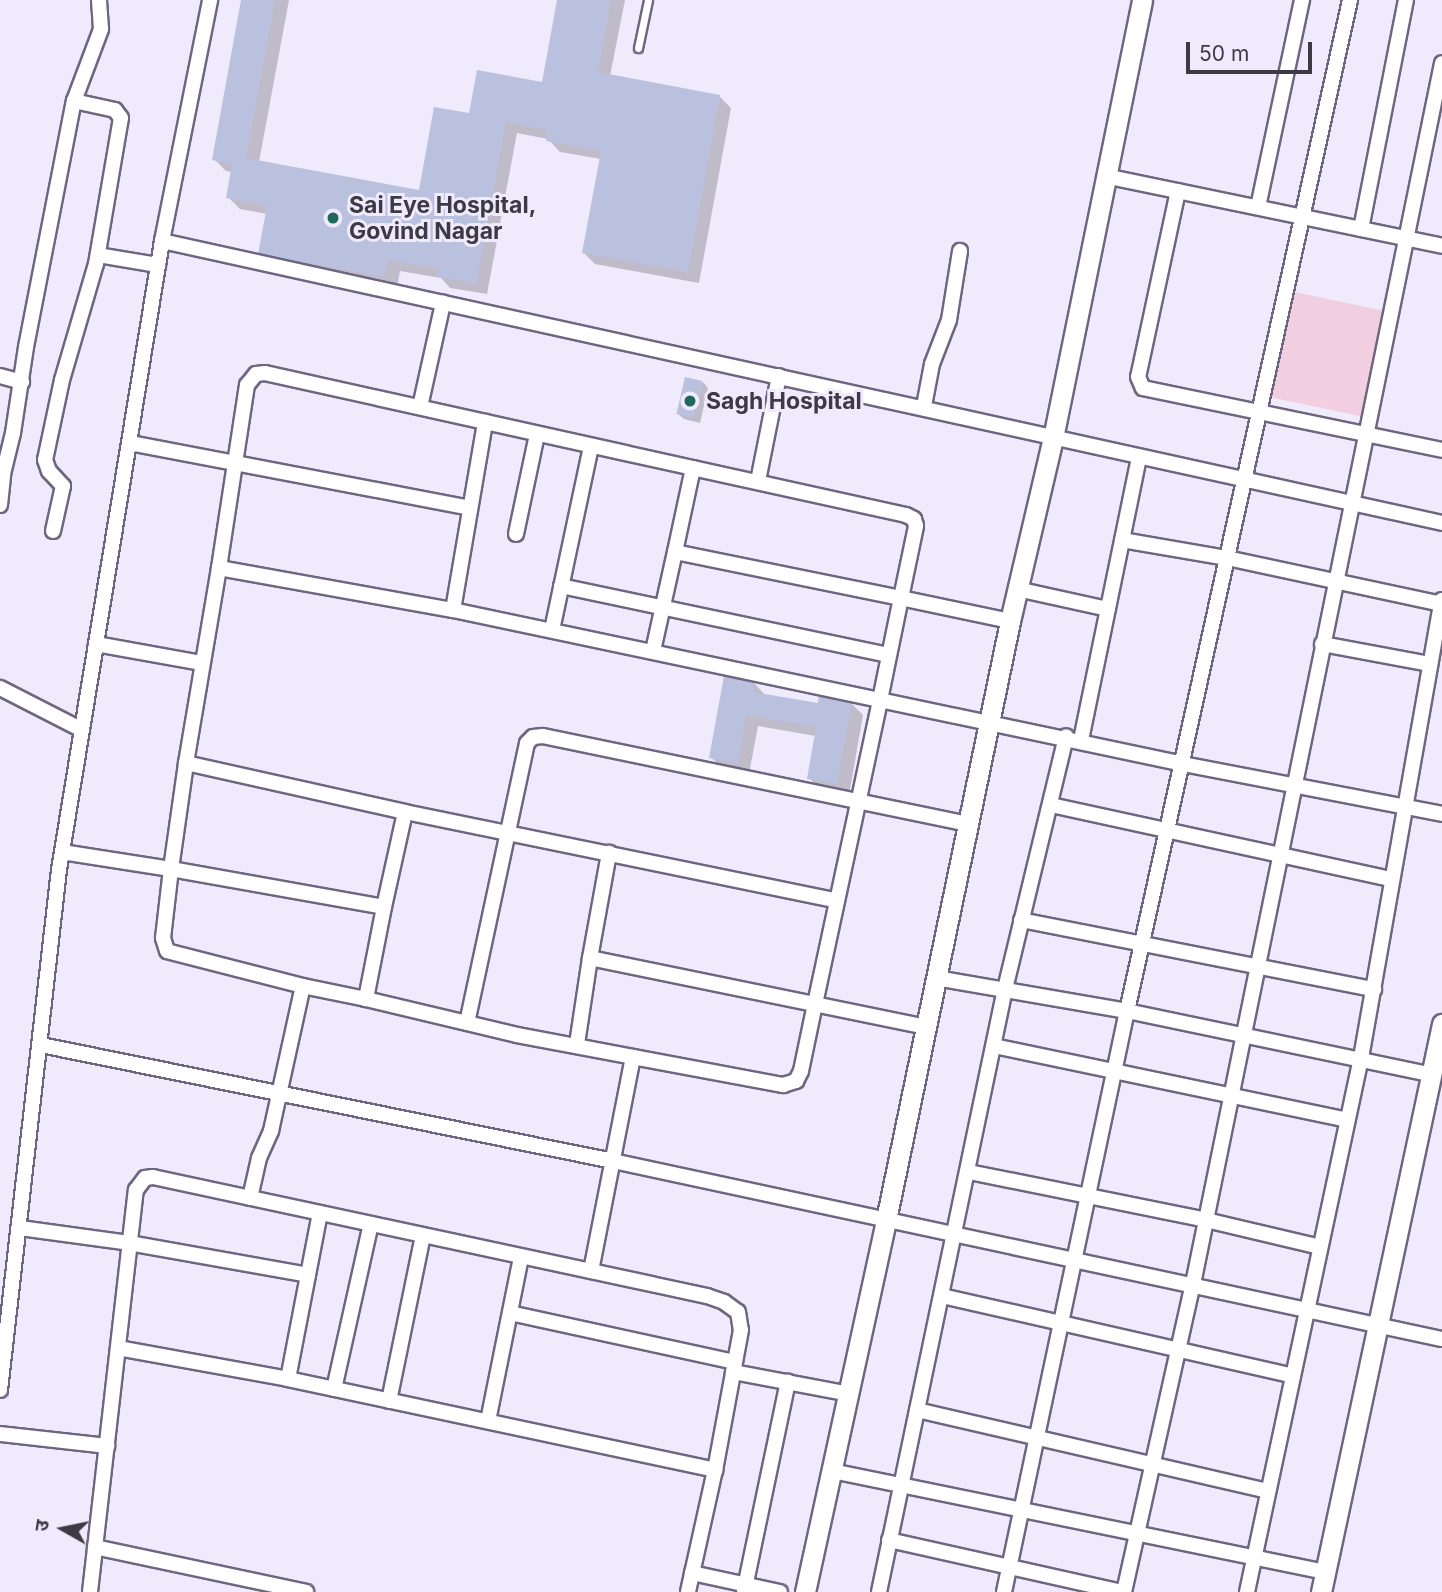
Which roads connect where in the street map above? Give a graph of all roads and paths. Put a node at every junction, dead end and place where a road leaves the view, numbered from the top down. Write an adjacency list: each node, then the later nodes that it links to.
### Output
1 (99, 0): 10 (street)
2 (210, 0): 18 (street)
3 (648, 0): 8 (lane)
4 (1142, 0): 12 (street)
5 (1303, 0): 14 (street)
6 (1350, 0): 15 (street)
7 (1406, 0): 16 (street)
8 (638, 48)
9 (1442, 63): 11 (street)
10 (74, 101): 21 (street); 26 (street)
11 (1438, 104): 17 (street)
12 (1105, 176): 13 (street); 33 (street)
13 (1178, 191): 14 (street); 29 (street)
14 (1258, 208): 15 (street)
15 (1304, 217): 16 (street); 29 (street)
16 (1361, 229): 17 (street)
17 (1405, 238): 19 (street); 31 (street)
18 (162, 241): 22 (street); 23 (street)
19 (1442, 246)
20 (960, 251): 27 (street)
21 (98, 255): 22 (street); 46 (street)
22 (158, 265): 34 (street)
23 (443, 303): 25 (street); 28 (street)
24 (0, 376): 26 (street)
25 (779, 376): 27 (street); 41 (street)
26 (22, 382): 43 (street)
27 (924, 406): 33 (street)
28 (420, 407): 30 (street); 38 (street)
29 (1259, 412): 31 (street); 40 (street)
30 (485, 422): 32 (street); 44 (street)
31 (1365, 433): 36 (street); 42 (street)
32 (537, 434): 35 (street); 47 (street)
33 (1053, 438): 37 (street); 54 (street)
34 (130, 443): 38 (street); 62 (street)
35 (591, 446): 39 (street); 53 (street)
36 (1442, 450)
37 (1139, 457): 40 (street); 48 (street)
38 (235, 461): 44 (street); 51 (street)
39 (693, 468): 41 (street); 49 (street)
40 (1244, 479): 42 (street); 50 (street)
41 (758, 481): 55 (street)
42 (1351, 502): 45 (street); 52 (street)
43 (0, 505)
44 (470, 508): 59 (street)
45 (1442, 523)
46 (53, 531)
47 (516, 534)
48 (1122, 540): 50 (street); 58 (street)
49 (676, 552): 55 (street); 57 (street)
50 (1227, 558): 52 (street); 75 (street)
51 (219, 568): 59 (street); 66 (street)
52 (1335, 581): 56 (street); 63 (street)
53 (561, 586): 57 (street); 61 (street)
54 (1017, 589): 58 (street); 60 (street)
55 (901, 598): 60 (street); 65 (street)
56 (1442, 602): 67 (street)
57 (663, 607): 64 (street); 65 (street)
58 (1108, 609): 73 (street)
59 (453, 610): 61 (street)
60 (1010, 621): 70 (street)
61 (552, 630): 64 (street)
62 (96, 644): 66 (street); 71 (street)
63 (1322, 644): 67 (street); 76 (street)
64 (653, 651): 69 (street)
65 (889, 655): 69 (street)
66 (202, 663): 74 (street)
67 (1430, 664): 79 (street)
68 (0, 688): 71 (street)
69 (880, 700): 70 (street); 77 (street)
70 (989, 722): 72 (street); 82 (street)
71 (82, 730): 85 (street)
72 (1066, 736): 73 (street); 78 (street)
73 (1081, 740): 75 (street)
74 (186, 763): 80 (street); 88 (street)
75 (1183, 764): 76 (street); 83 (street)
76 (1294, 785): 79 (street); 87 (street)
77 (858, 801): 82 (street); 84 (street); 90 (street)
78 (1051, 805): 83 (street); 92 (street)
79 (1404, 806): 81 (street); 89 (street)
80 (405, 812): 84 (street); 91 (street)
81 (1442, 814)
82 (968, 824): 96 (street)
83 (1168, 830): 87 (street); 93 (street)
84 (507, 832): 86 (street); 103 (street)
85 (62, 852): 88 (street); 108 (street)
86 (610, 853): 90 (street); 94 (street)
87 (1281, 855): 89 (street); 95 (street)
88 (171, 869): 91 (street); 97 (street)
89 (1391, 879): 99 (street)
90 (837, 901): 101 (street)
91 (384, 907): 100 (street)
92 (1021, 920): 93 (street); 98 (street)
93 (1142, 943): 95 (street); 102 (street)
94 (590, 958): 101 (street); 107 (street)
95 (1258, 967): 99 (street); 106 (street)
96 (936, 978): 98 (street); 105 (street)
97 (303, 986): 100 (street); 114 (street)
98 (1005, 989): 102 (street); 109 (street)
99 (1374, 989): 111 (street)
100 (366, 999): 103 (street)
101 (815, 1004): 105 (street); 110 (street)
102 (1127, 1012): 106 (street); 112 (street)
103 (467, 1023): 107 (street)
104 (1442, 1026): 113 (street)
105 (925, 1027): 122 (street)
106 (1244, 1036): 111 (street); 115 (street)
107 (578, 1044): 110 (street)
108 (41, 1045): 114 (street); 125 (street)
109 (994, 1046): 112 (street); 118 (street)
110 (633, 1057): 117 (street)
111 (1361, 1058): 113 (street); 116 (street)
112 (1114, 1071): 115 (street); 119 (street)
113 (1433, 1075): 139 (street)
114 (280, 1092): 117 (street); 120 (street)
115 (1231, 1097): 116 (street); 123 (street)
116 (1348, 1120): 129 (street)
117 (613, 1161): 122 (street); 132 (street)
118 (969, 1172): 119 (street); 127 (street)
119 (1087, 1196): 123 (street); 131 (street)
120 (250, 1198): 121 (street); 128 (street)
121 (320, 1213): 124 (street); 133 (street)
122 (886, 1220): 127 (street); 149 (street)
123 (1206, 1220): 129 (street); 134 (street)
124 (370, 1224): 126 (street); 147 (street)
125 (20, 1228): 128 (street); 148 (street)
126 (423, 1236): 130 (street); 150 (street)
127 (956, 1236): 131 (street); 135 (street)
128 (129, 1243): 133 (street); 141 (street)
129 (1320, 1247): 136 (street)
130 (521, 1257): 132 (street); 137 (street)
131 (1073, 1260): 134 (street); 138 (street)
132 (591, 1271): 143 (street)
133 (308, 1275): 145 (street)
134 (1194, 1284): 136 (street); 142 (street)
135 (942, 1296): 138 (street); 151 (street)
136 (1307, 1308): 139 (street); 144 (street)
137 (510, 1313): 143 (street); 152 (street)
138 (1060, 1322): 142 (street); 154 (street)
139 (1380, 1324): 140 (street); 167 (street)
140 (1442, 1339)
141 (118, 1348): 145 (street); 155 (street)
142 (1178, 1351): 144 (street); 156 (street)
143 (734, 1367): 146 (street); 157 (street)
144 (1293, 1376): 160 (street)
145 (288, 1379): 147 (street)
146 (788, 1382): 149 (street); 170 (street)
147 (334, 1389): 150 (street)
148 (0, 1390)
149 (849, 1394): 158 (street)
150 (389, 1401): 152 (street)
151 (916, 1409): 154 (street); 159 (street)
152 (488, 1421): 157 (street)
153 (0, 1434): 155 (street)
154 (1038, 1438): 156 (street); 161 (street)
155 (107, 1446): 164 (street)
156 (1153, 1466): 160 (street); 162 (street)
157 (715, 1470): 168 (street)
158 (832, 1471): 159 (street); 175 (street)
159 (900, 1483): 161 (street); 163 (street)
160 (1268, 1491): 165 (street)
161 (1021, 1509): 162 (street); 166 (street)
162 (1138, 1533): 165 (street); 178 (street)
163 (889, 1541): 166 (street); 176 (street)
164 (95, 1547): 169 (street); 171 (street)
165 (1254, 1558): 167 (street); 179 (street)
166 (1010, 1566): 177 (street); 178 (street)
167 (1325, 1572): 180 (street)
168 (692, 1573): 170 (street); 173 (street)
169 (244, 1586): 172 (street)
170 (745, 1588): 174 (street)
171 (90, 1592)
172 (306, 1592)
173 (688, 1592)
174 (780, 1592)
175 (805, 1592)
176 (879, 1592)
177 (1004, 1592)
178 (1123, 1592)
179 (1247, 1592)
180 (1321, 1592)

